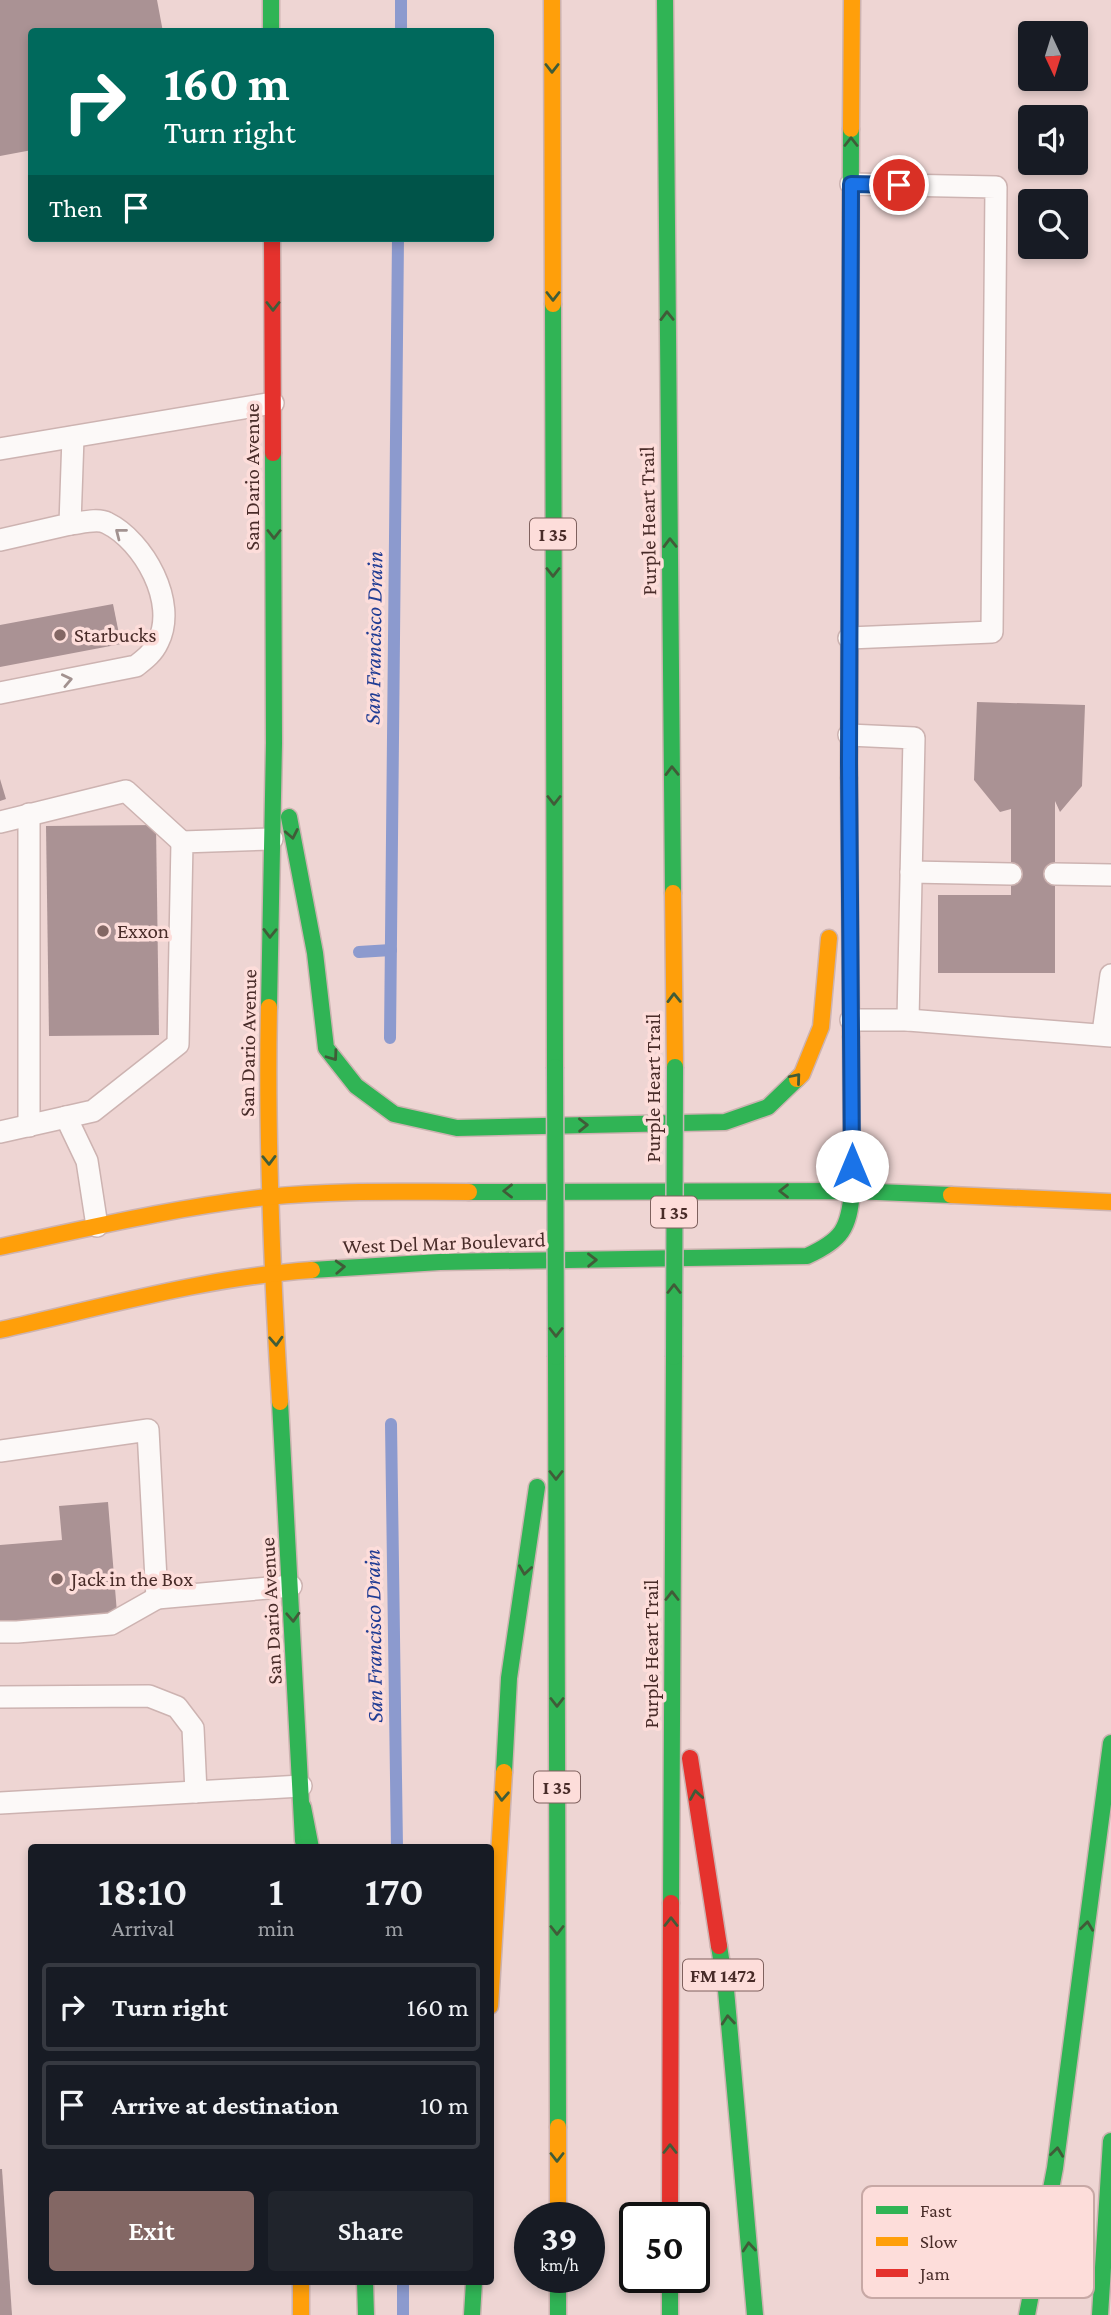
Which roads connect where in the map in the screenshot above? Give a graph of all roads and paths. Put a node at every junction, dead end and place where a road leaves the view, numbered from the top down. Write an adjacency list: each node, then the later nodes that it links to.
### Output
1 (271, 0): 6 (main road)
2 (552, 0): 43 (main road, I 35, one-way to 43, bridge)
3 (665, 0): 7 (main road, Purple Heart Trail / I 35)
4 (673, 0): 7 (main road)
5 (852, 0): 8 (main road, one-way to 5)
6 (271, 28)
7 (665, 73): 48 (main road, Purple Heart Trail / I 35, one-way to 7, bridge)
8 (851, 184): 15 (main road); 15 (lane)
9 (272, 242): 10 (main road, San Dario Avenue, one-way to 10)
10 (273, 403): 11 (lane); 18 (main road, San Dario Avenue, one-way to 18)
11 (73, 437): 12 (lane); 13 (lane)
12 (0, 449)
13 (69, 524): 14 (lane); 16 (lane, one-way to 13)
14 (0, 540)
15 (849, 638): 17 (main road)
16 (0, 694)
17 (849, 735): 23 (lane); 27 (main road); 30 (main road, West Del Mar Boulevard)
18 (274, 743): 21 (main road, San Dario Avenue); 28 (main road, one-way to 28)
19 (29, 814): 20 (lane); 22 (lane); 34 (lane)
20 (0, 822)
21 (272, 839): 22 (lane); 37 (main road, San Dario Avenue, one-way to 37)
22 (182, 842): 33 (lane)
23 (911, 872): 24 (lane); 31 (lane)
24 (1011, 874)
25 (1055, 874): 26 (lane)
26 (1111, 875)
27 (834, 888)
28 (832, 916)
29 (1111, 975): 32 (lane)
30 (852, 1020): 31 (lane); 36 (main road, West Del Mar Boulevard)
31 (908, 1020): 32 (lane)
32 (1107, 1034)
33 (66, 1117): 34 (lane); 39 (lane)
34 (29, 1126): 35 (lane)
35 (0, 1132)
36 (852, 1191): 37 (main road, one-way to 37); 38 (main road); 41 (main road, West Del Mar Boulevard, one-way to 36)
37 (270, 1197): 39 (main road); 41 (main road, San Dario Avenue)
38 (1111, 1202)
39 (97, 1226): 40 (main road)
40 (0, 1247)
41 (272, 1273): 42 (main road, West Del Mar Boulevard); 45 (main road, San Dario Avenue, one-way to 45)
42 (0, 1330)
43 (556, 1357): 56 (main road, one-way to 56); 59 (main road, I 35, one-way to 59)
44 (0, 1451): 46 (lane)
45 (291, 1586): 46 (lane); 52 (main road, San Dario Avenue, one-way to 52)
46 (157, 1598): 47 (lane)
47 (0, 1632)
48 (672, 1637): 60 (main road, Purple Heart Trail / I 35, one-way to 48); 71 (main road, FM 1472, one-way to 48)
49 (0, 1697): 51 (lane)
50 (1111, 1742): 58 (main road, one-way to 50)
51 (196, 1792): 52 (lane); 53 (lane)
52 (302, 1797): 54 (main road, San Dario Avenue); 55 (main road)
53 (0, 1803)
54 (303, 1844)
55 (310, 1844)
56 (494, 1937)
57 (1111, 2141): 72 (main road)
58 (1052, 2186)
59 (558, 2202)
60 (670, 2202)
61 (301, 2285): 66 (main road)
62 (365, 2285): 67 (main road)
63 (474, 2285): 68 (main road)
64 (558, 2293): 69 (main road)
65 (670, 2293): 70 (main road)
66 (301, 2315)
67 (366, 2315)
68 (472, 2315)
69 (558, 2315)
70 (670, 2315)
71 (755, 2315)
72 (1100, 2315)

